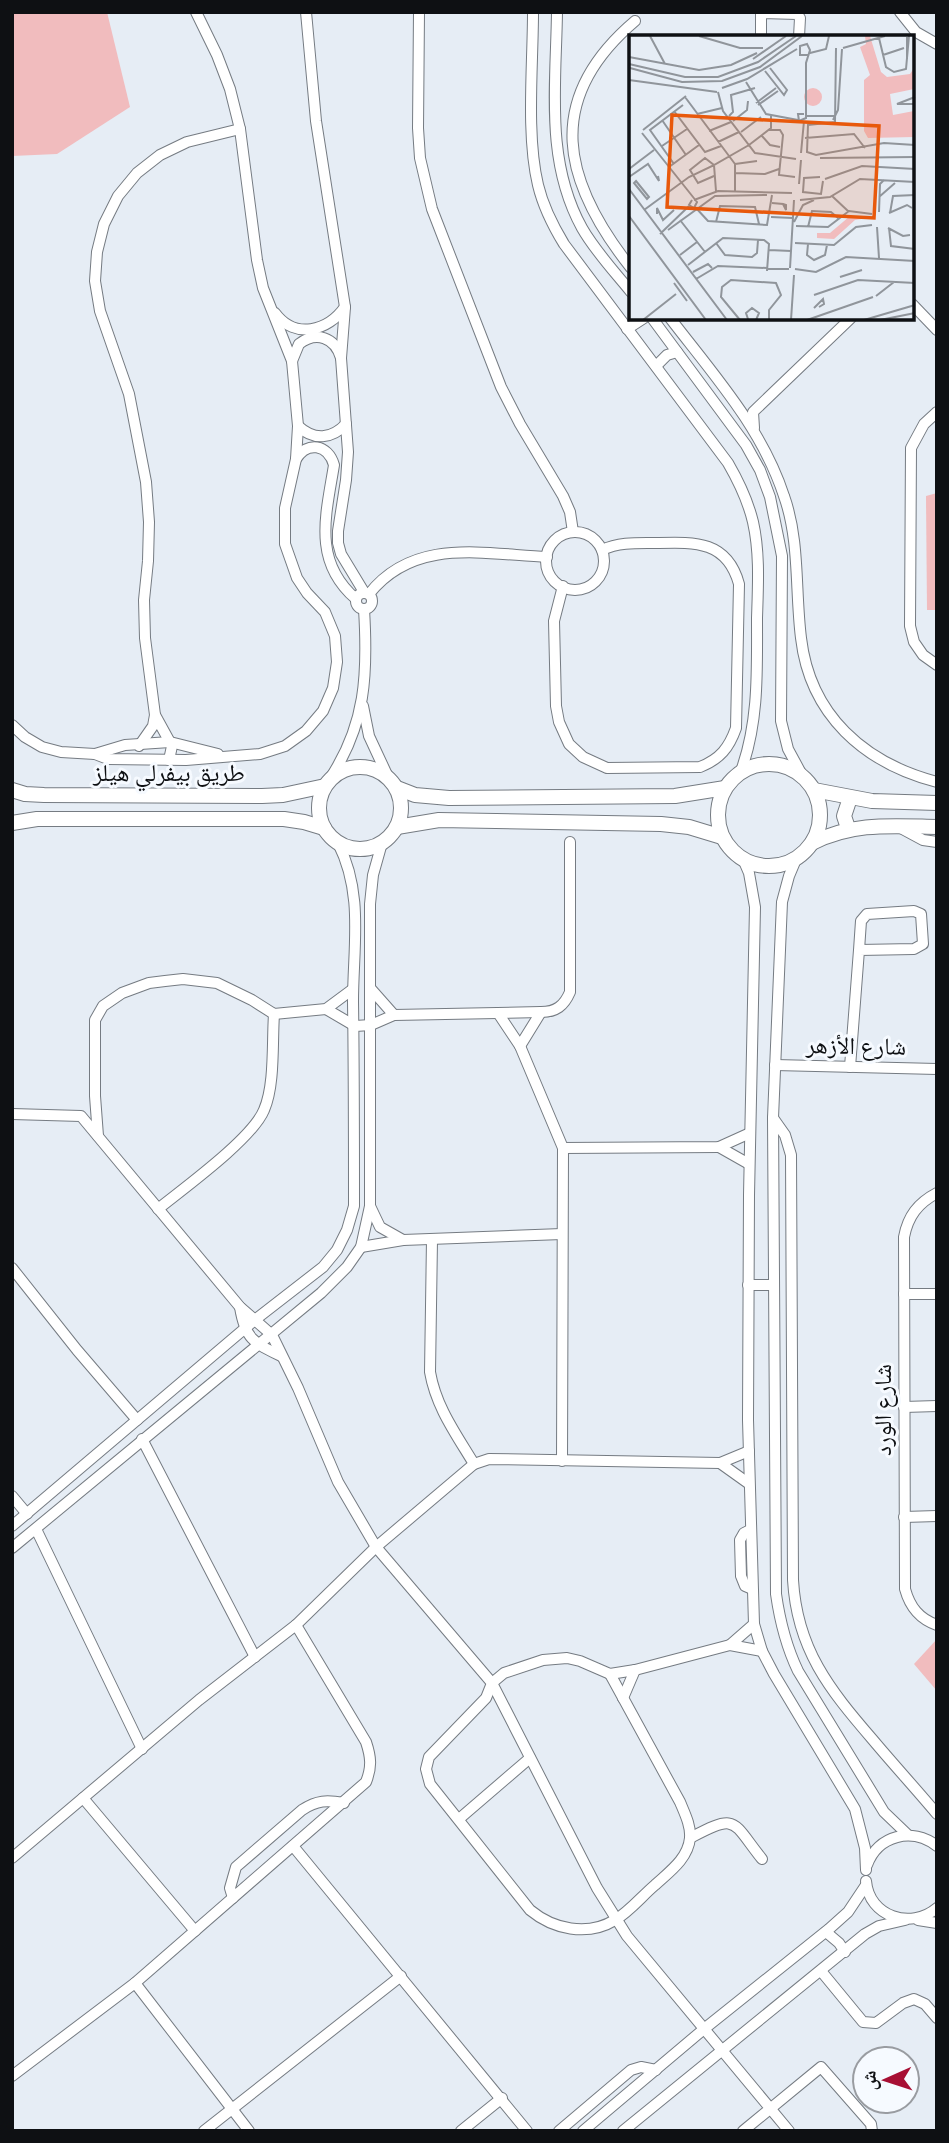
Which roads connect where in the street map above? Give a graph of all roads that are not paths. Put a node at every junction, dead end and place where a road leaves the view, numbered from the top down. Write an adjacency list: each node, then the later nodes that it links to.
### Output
1 (196, 12): 15 (street)
2 (306, 12): 21 (street)
3 (419, 12): 44 (street)
4 (533, 12): 27 (street)
5 (900, 12): 9 (street)
6 (761, 13): 10 (street); 11 (street)
7 (558, 15): 17 (street)
8 (635, 21): 16 (street)
9 (908, 23): 12 (street); 13 (street)
10 (761, 35)
11 (799, 35)
12 (908, 35)
13 (932, 41): 14 (street)
14 (914, 44)
15 (240, 129): 22 (street); 53 (street)
16 (582, 189): 17 (street); 18 (street)
17 (567, 195): 19 (street)
18 (629, 265)
19 (629, 290)
20 (914, 306): 28 (street)
21 (345, 307): 29 (street); 31 (street)
22 (271, 309): 29 (street); 32 (street)
23 (641, 320): 27 (street)
24 (653, 320): 30 (street)
25 (672, 320): 34 (street)
26 (849, 320): 36 (street)
27 (627, 329): 33 (street)
28 (937, 330)
29 (315, 333): 31 (street); 32 (street)
30 (677, 352): 33 (street); 35 (street)
31 (341, 358): 38 (street)
32 (292, 361): 39 (street)
33 (656, 366): 61 (street)
34 (739, 407): 35 (street); 36 (street); 40 (street)
35 (720, 411): 42 (street)
36 (753, 412): 40 (street)
37 (937, 412): 51 (street)
38 (346, 424): 41 (street); 50 (street)
39 (298, 426): 41 (street); 43 (street)
40 (754, 432): 42 (street); 49 (street)
41 (318, 442): 43 (street); 50 (street)
42 (746, 445): 48 (street)
43 (296, 459): 58 (street)
44 (573, 532): 45 (street); 46 (street)
45 (602, 550): 47 (street); 47 (street)
46 (547, 557): 47 (street); 50 (street)
47 (563, 586)
48 (783, 586): 49 (street); 62 (street)
49 (797, 586): 63 (street)
50 (363, 595): 52 (street)
51 (937, 666)
52 (362, 705): 64 (street); 65 (street)
53 (155, 715): 55 (street); 56 (street)
54 (12, 725): 57 (street)
55 (170, 742): 56 (street); 58 (street); 60 (street)
56 (140, 743): 57 (street); 59 (street)
57 (95, 754): 59 (street)
58 (234, 755): 60 (street)
59 (142, 759): 60 (street)
60 (169, 760)
61 (741, 771): 62 (street); 66 (street)
62 (802, 775): 68 (street)
63 (937, 782)
64 (327, 783): 65 (street); 67 (street, طريق بيفرلي هيلز); 75 (street)
65 (393, 783): 66 (street); 73 (street)
66 (725, 788): 77 (street)
67 (12, 790)
68 (814, 790): 69 (street); 82 (street)
69 (850, 798): 70 (street); 76 (street)
70 (937, 803)
71 (12, 823): 75 (street, طريق بيفرلي هيلز)
72 (897, 826): 74 (street); 76 (street); 79 (street)
73 (397, 827): 77 (street); 81 (street)
74 (937, 827)
75 (324, 828): 80 (street)
76 (848, 828): 82 (street)
77 (722, 836): 84 (street)
78 (570, 842): 89 (street)
79 (937, 842)
80 (338, 843): 81 (street); 86 (street)
81 (382, 843): 87 (street)
82 (812, 843): 83 (street)
83 (797, 857): 84 (street); 96 (street)
84 (743, 859): 103 (street)
85 (859, 950): 85 (street); 97 (street)
86 (353, 989): 88 (street); 94 (street)
87 (371, 989): 92 (street); 93 (street)
88 (326, 1009): 91 (street); 94 (street)
89 (541, 1012): 90 (street); 95 (street)
90 (498, 1013): 92 (street); 95 (street)
91 (274, 1014): 99 (street); 111 (street)
92 (394, 1016): 93 (street)
93 (371, 1025): 94 (street); 110 (street)
94 (355, 1026): 109 (street)
95 (520, 1046): 106 (street)
96 (775, 1065): 97 (street, شارع الأزهر); 102 (street)
97 (850, 1067): 98 (street, شارع الأزهر)
98 (937, 1069)
99 (94, 1096): 101 (street); 104 (street)
100 (12, 1114): 101 (street)
101 (81, 1116): 104 (street)
102 (773, 1118): 118 (street); 160 (street)
103 (750, 1133): 105 (street); 107 (street)
104 (98, 1136): 111 (street)
105 (719, 1147): 106 (street); 107 (street)
106 (563, 1148): 112 (street)
107 (749, 1164): 117 (street)
108 (937, 1193): 119 (street, شارع الورد)
109 (354, 1206): 110 (street); 122 (street)
110 (370, 1206): 113 (street); 115 (street)
111 (158, 1209): 121 (street)
112 (562, 1234): 114 (street); 132 (street)
113 (403, 1240): 114 (street); 115 (street)
114 (432, 1240): 134 (street)
115 (361, 1247): 124 (street)
116 (12, 1268): 129 (street)
117 (748, 1285): 118 (street); 131 (street)
118 (774, 1285): 162 (street)
119 (904, 1294): 120 (street); 128 (street, شارع الورد)
120 (937, 1294)
121 (240, 1307): 122 (street); 123 (street)
122 (256, 1319): 123 (street); 124 (street)
123 (245, 1330): 125 (street); 129 (street)
124 (272, 1335): 125 (street); 126 (street)
125 (258, 1345): 126 (street); 130 (street)
126 (281, 1356): 144 (street)
127 (937, 1406): 128 (street)
128 (904, 1407): 141 (street, شارع الورد)
129 (137, 1420): 135 (street)
130 (142, 1439): 137 (street); 151 (street)
131 (748, 1451): 133 (street); 136 (street)
132 (562, 1461): 133 (street); 134 (street)
133 (720, 1463): 136 (street)
134 (474, 1464): 144 (street)
135 (80, 1470): 137 (street); 139 (street)
136 (748, 1483): 146 (street)
137 (88, 1484): 143 (street)
138 (12, 1496): 139 (street)
139 (27, 1514): 142 (street)
140 (937, 1516): 141 (street)
141 (904, 1517): 148 (street, شارع الورد)
142 (12, 1525)
143 (36, 1529): 145 (street); 156 (street)
144 (376, 1547): 147 (street); 154 (street)
145 (12, 1548)
146 (754, 1624): 149 (street); 150 (street)
147 (296, 1625): 151 (street); 159 (street)
148 (937, 1625)
149 (730, 1646): 150 (street); 152 (street)
150 (762, 1651): 168 (street)
151 (255, 1657): 156 (street)
152 (635, 1671): 153 (street); 155 (street)
153 (610, 1674): 154 (street); 155 (street)
154 (492, 1683): 157 (street); 161 (street)
155 (623, 1698): 163 (street)
156 (142, 1749): 158 (street)
157 (530, 1758): 161 (street); 172 (street)
158 (83, 1798): 166 (street); 175 (street)
159 (344, 1803): 164 (street); 170 (street)
160 (937, 1814)
161 (459, 1819): 172 (street)
162 (908, 1835): 165 (street); 168 (street)
163 (690, 1838): 167 (street); 172 (street)
164 (293, 1846): 170 (street); 179 (street)
165 (937, 1846)
166 (12, 1858)
167 (762, 1859)
168 (866, 1870): 169 (street)
169 (866, 1885): 173 (street); 176 (street)
170 (233, 1898): 175 (street)
171 (937, 1908): 173 (street)
172 (616, 1920): 182 (street)
173 (910, 1920): 174 (street); 177 (street)
174 (937, 1923)
175 (195, 1931): 180 (street)
176 (826, 1932): 177 (street); 182 (street)
177 (845, 1952): 178 (street)
178 (821, 1971): 181 (street); 183 (street)
179 (401, 1976): 186 (street); 188 (street)
180 (135, 1983): 185 (street); 188 (street)
181 (937, 2018)
182 (704, 2029): 183 (street); 184 (street)
183 (721, 2050): 187 (street); 195 (street)
184 (656, 2070): 189 (street); 194 (street)
185 (12, 2076)
186 (502, 2098): 192 (street); 193 (street)
187 (771, 2108): 196 (street); 197 (street); 198 (street)
188 (232, 2109): 190 (street); 191 (street)
189 (589, 2128)
190 (204, 2131)
191 (248, 2131)
192 (461, 2131)
193 (527, 2131)
194 (559, 2131)
195 (623, 2131)
196 (743, 2131)
197 (789, 2131)
198 (872, 2131)

